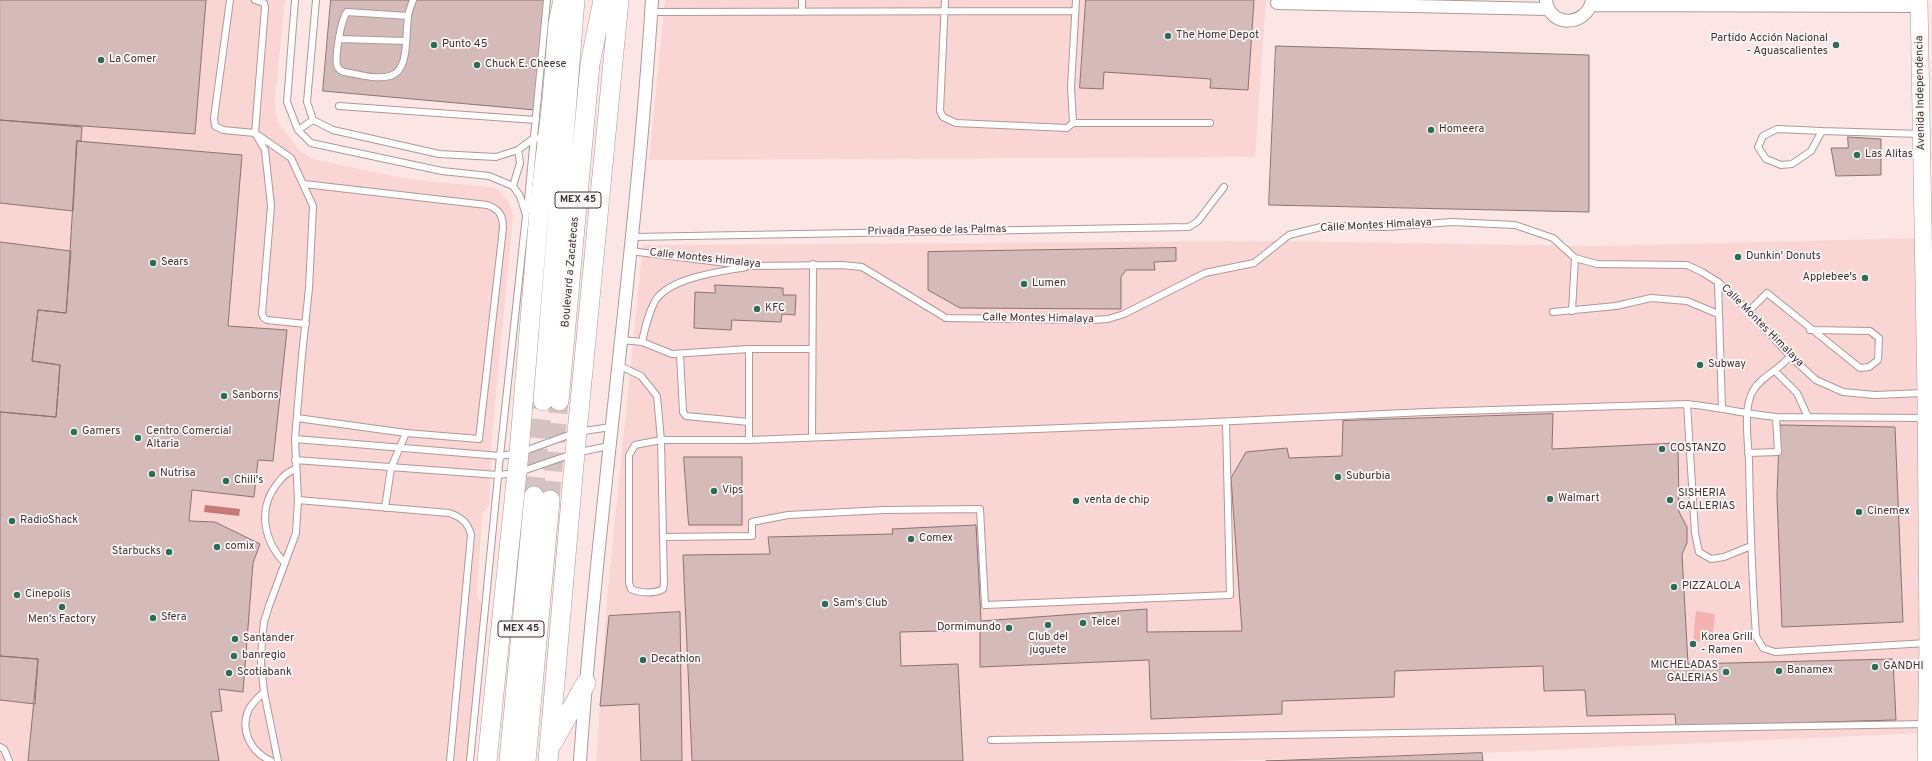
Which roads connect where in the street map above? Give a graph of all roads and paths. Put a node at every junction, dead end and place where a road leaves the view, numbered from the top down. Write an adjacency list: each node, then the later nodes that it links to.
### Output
1 (230, 0): 31 (lane)
2 (255, 0): 31 (lane)
3 (295, 0): 29 (lane)
4 (316, 0): 25 (lane)
5 (413, 0): 21 (lane)
6 (575, 0): 7 (main road, Boulevard a Zacatecas / MEX 45)
7 (603, 0)
8 (619, 0): 70 (main road)
9 (802, 0): 20 (lane)
10 (945, 0): 18 (lane)
11 (1076, 0): 19 (lane)
12 (1276, 3): 15 (street)
13 (1591, 3): 14 (street); 15 (street)
14 (1919, 3): 32 (main road, Avenida Independencia)
15 (1547, 4)
16 (652, 6): 20 (lane); 39 (street)
17 (554, 7): 26 (lane); 33 (main road)
18 (944, 10): 19 (lane); 20 (lane); 27 (lane)
19 (1075, 11): 27 (lane)
20 (802, 12)
21 (408, 16): 22 (lane); 23 (lane)
22 (340, 39): 23 (lane); 23 (lane)
23 (406, 41)
24 (339, 106): 26 (lane)
25 (314, 120): 29 (lane); 34 (lane)
26 (536, 120): 33 (lane)
27 (1073, 123): 28 (lane)
28 (1210, 123)
29 (298, 130): 36 (lane)
30 (1822, 131): 30 (lane); 32 (lane)
31 (255, 133): 35 (lane); 49 (lane)
32 (1922, 134): 59 (main road, Avenida Independencia)
33 (540, 139): 34 (lane); 38 (lane); 79 (main road)
34 (518, 150): 36 (lane)
35 (304, 184): 49 (lane); 71 (lane)
36 (513, 186): 38 (lane)
37 (1224, 186): 39 (lane, Privada Paseo de las Palmas)
38 (526, 215): 81 (lane)
39 (632, 236): 40 (street)
40 (630, 251): 43 (lane, Calle Montes Himalaya); 51 (street)
41 (1575, 258): 42 (lane, Calle Montes Himalaya); 44 (lane, Calle Montes Himalaya); 45 (lane)
42 (812, 264): 43 (lane, Calle Montes Himalaya); 54 (lane)
43 (751, 266): 52 (lane)
44 (1718, 282): 46 (lane, Calle Montes Himalaya); 48 (lane)
45 (1572, 311): 47 (lane); 48 (lane)
46 (1749, 311): 50 (lane); 56 (lane, Calle Montes Himalaya)
47 (1553, 312)
48 (1718, 314): 61 (lane)
49 (306, 324): 65 (lane)
50 (1810, 330): 50 (lane)
51 (621, 340): 52 (lane); 57 (street)
52 (642, 342): 55 (lane)
53 (749, 349): 54 (lane); 55 (lane); 67 (lane)
54 (811, 349): 72 (lane)
55 (680, 354): 67 (lane)
56 (1790, 356): 58 (lane); 59 (lane, Calle Montes Himalaya)
57 (618, 365): 69 (street); 74 (lane)
58 (1775, 371): 62 (lane); 64 (lane)
59 (1929, 393): 66 (main road, Avenida Independencia)
60 (1687, 404): 61 (lane); 68 (lane); 90 (lane)
61 (1722, 408): 62 (lane)
62 (1748, 414): 63 (lane); 80 (lane)
63 (1776, 417): 64 (lane); 80 (lane)
64 (1808, 417): 66 (lane)
65 (297, 418): 71 (lane); 73 (lane)
66 (1929, 418): 92 (main road, Avenida Independencia)
67 (749, 422): 75 (lane)
68 (1226, 422): 72 (lane); 89 (lane)
69 (611, 427): 70 (lane); 76 (street)
70 (577, 432): 78 (main road); 79 (lane)
71 (406, 433): 77 (lane)
72 (812, 438): 75 (lane)
73 (296, 439): 77 (lane); 82 (lane)
74 (661, 440): 75 (lane); 89 (lane); 89 (lane)
75 (749, 440)
76 (609, 446): 78 (lane); 93 (street)
77 (400, 448): 81 (lane); 83 (lane)
78 (575, 452): 85 (lane); 99 (main road)
79 (520, 453): 81 (lane); 85 (main road)
80 (1748, 453): 90 (lane)
81 (500, 456): 86 (lane)
82 (296, 460): 83 (lane); 84 (lane)
83 (391, 468): 86 (lane); 88 (lane)
84 (296, 469): 87 (lane); 91 (lane)
85 (517, 473): 86 (lane); 96 (main road)
86 (498, 475): 96 (lane)
87 (298, 500): 88 (lane); 91 (lane)
88 (385, 508): 103 (lane)
89 (664, 537)
90 (1750, 546): 92 (lane)
91 (286, 563): 94 (lane)
92 (1928, 643): 95 (main road, Avenida Independencia)
93 (586, 683): 99 (main road); 108 (street)
94 (264, 692): 101 (lane); 102 (lane)
95 (1926, 724): 97 (lane); 109 (main road, Avenida Independencia)
96 (482, 729): 104 (lane); 105 (main road)
97 (991, 740)
98 (0, 747): 100 (lane)
99 (549, 755)
100 (9, 761)
101 (271, 761)
102 (278, 761)
103 (450, 761)
104 (470, 761)
105 (487, 761)
106 (509, 761): 107 (main road, MEX 45)
107 (526, 761)
108 (580, 761)
109 (1926, 761)

